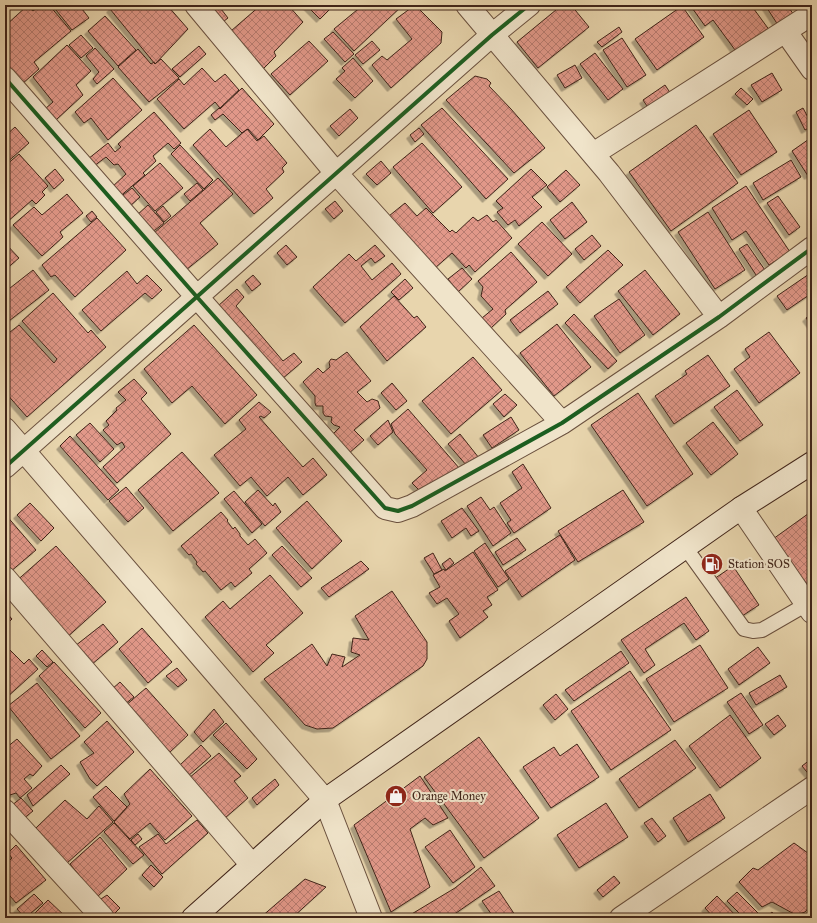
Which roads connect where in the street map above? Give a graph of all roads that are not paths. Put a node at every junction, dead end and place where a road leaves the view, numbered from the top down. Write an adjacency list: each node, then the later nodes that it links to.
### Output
1 (196, 5): 10 (street)
2 (467, 5): 6 (street)
3 (529, 5): 6 (street)
4 (812, 14): 5 (street)
5 (786, 32): 7 (street); 9 (street)
6 (492, 35): 9 (street); 10 (street)
7 (812, 69)
8 (5, 78): 12 (street)
9 (593, 154): 13 (street)
10 (336, 173): 12 (street); 14 (street)
11 (812, 248): 13 (street)
12 (196, 297): 14 (street); 16 (street)
13 (719, 317): 14 (street)
14 (562, 423)
15 (5, 429): 16 (street)
16 (24, 451): 18 (street); 24 (street)
17 (812, 463): 19 (street)
18 (5, 467)
19 (741, 508): 20 (street); 22 (street)
20 (685, 547): 22 (lane); 24 (street)
21 (5, 578): 26 (street)
22 (809, 608)
23 (810, 793): 27 (street)
24 (325, 800): 26 (street); 30 (street)
25 (5, 811): 28 (street)
26 (252, 865): 29 (street)
27 (630, 916)
28 (103, 918)
29 (193, 918)
30 (371, 918)

